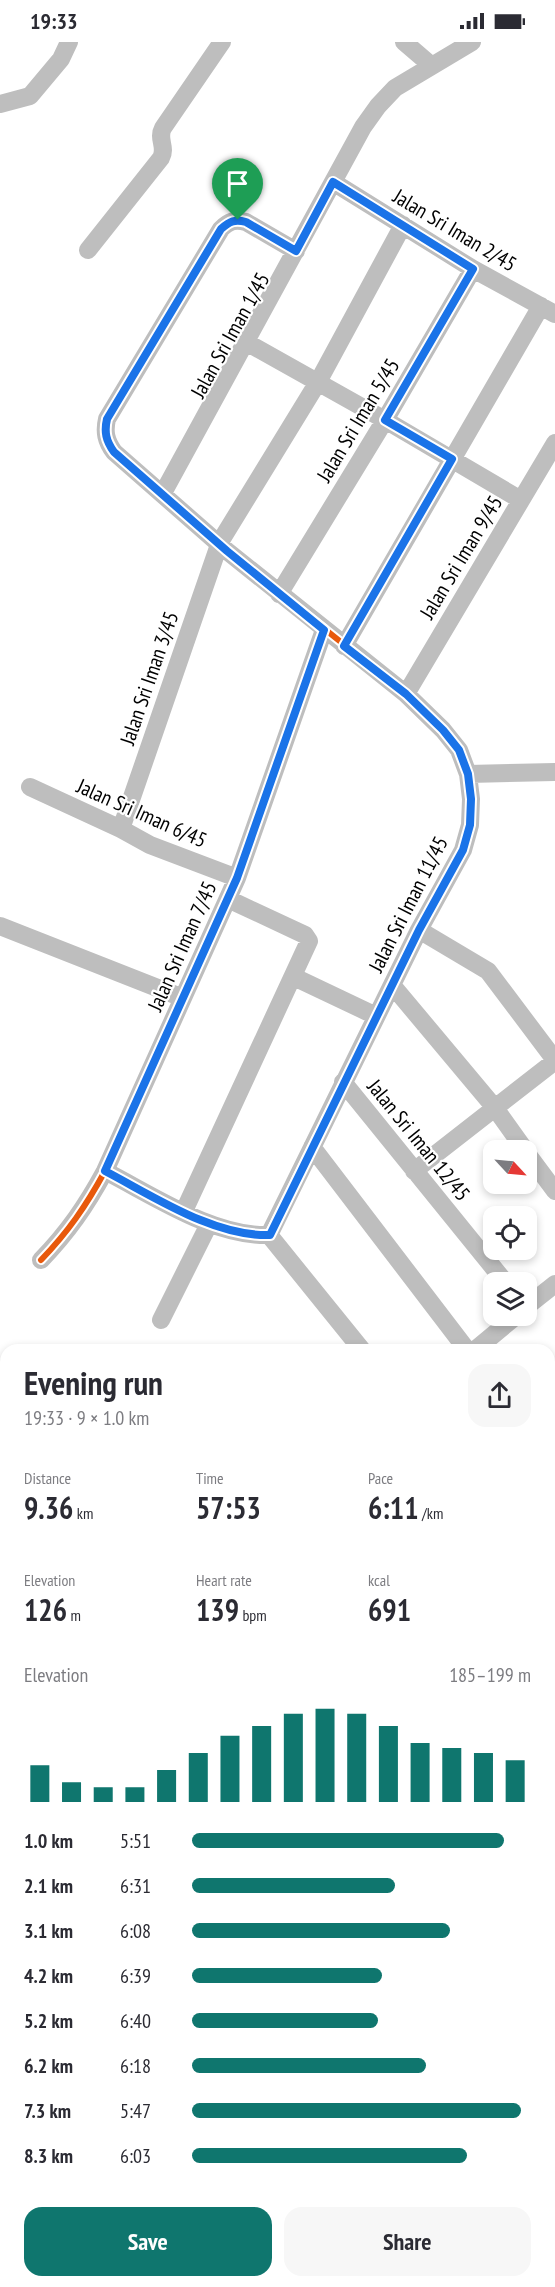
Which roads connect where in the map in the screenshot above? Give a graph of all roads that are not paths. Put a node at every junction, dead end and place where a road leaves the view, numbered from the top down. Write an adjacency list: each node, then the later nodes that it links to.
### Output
1 (69, 42): 6 (street)
2 (222, 42): 9 (street)
3 (404, 42): 5 (street)
4 (472, 42): 5 (street, Jalan Sri Iman 1/45)
5 (432, 66): 7 (street, Jalan Sri Iman 1/45)
6 (0, 104)
7 (333, 182): 8 (street, Jalan Sri Iman 2/45); 10 (street, Jalan Sri Iman 1/45)
8 (403, 225): 11 (street, Jalan Sri Iman 2/45); 14 (street, Jalan Sri Iman 3/45)
9 (88, 250)
10 (296, 251): 13 (street, Jalan Sri Iman 1/45); 18 (street, Jalan Sri Iman 11/45)
11 (473, 269): 12 (street, Jalan Sri Iman 2/45); 15 (street, Jalan Sri Iman 5/45)
12 (548, 310): 17 (street)
13 (246, 342): 14 (street); 18 (street, Jalan Sri Iman 1/45)
14 (318, 382): 15 (street); 20 (street, Jalan Sri Iman 3/45)
15 (385, 420): 17 (street); 21 (street, Jalan Sri Iman 5/45)
16 (555, 443): 19 (street, Jalan Sri Iman 9/45)
17 (452, 459): 19 (street); 23 (street)
18 (163, 493): 20 (street, Jalan Sri Iman 11/45)
19 (521, 500): 24 (street, Jalan Sri Iman 9/45)
20 (220, 542): 21 (street, Jalan Sri Iman 11/45); 28 (street, Jalan Sri Iman 3/45)
21 (279, 594): 22 (street, Jalan Sri Iman 11/45)
22 (324, 630): 23 (street, Jalan Sri Iman 11/45); 29 (street, Jalan Sri Iman 7/45)
23 (344, 646): 24 (street, Jalan Sri Iman 11/45)
24 (406, 694): 26 (street, Jalan Sri Iman 11/45)
25 (555, 772): 26 (street)
26 (468, 774): 32 (street, Jalan Sri Iman 11/45)
27 (30, 787): 28 (street, Jalan Sri Iman 6/45)
28 (121, 829): 29 (street, Jalan Sri Iman 6/45)
29 (237, 878): 30 (street, Jalan Sri Iman 7/45)
30 (228, 899): 33 (street); 35 (street, Jalan Sri Iman 7/45)
31 (0, 926): 35 (street)
32 (419, 930): 34 (street, Jalan Sri Iman 11/45); 37 (street)
33 (294, 977): 36 (street); 46 (street)
34 (392, 984): 36 (street, Jalan Sri Iman 11/45); 39 (street)
35 (183, 998): 43 (street, Jalan Sri Iman 7/45)
36 (376, 1016): 38 (street, Jalan Sri Iman 11/45)
37 (555, 1060): 39 (street)
38 (343, 1082): 41 (street, Jalan Sri Iman 11/45); 44 (street, Jalan Sri Iman 12/45)
39 (495, 1108): 40 (street); 44 (street)
40 (518, 1140)
41 (312, 1147): 48 (street, Jalan Sri Iman 11/45); 56 (street)
42 (537, 1166): 45 (street)
43 (105, 1171): 46 (street); 49 (street, Jalan Sri Iman 7/45)
44 (414, 1171): 50 (street, Jalan Sri Iman 12/45)
45 (555, 1191)
46 (184, 1211): 47 (street)
47 (209, 1224): 48 (street); 53 (street)
48 (270, 1235): 55 (street)
49 (41, 1260)
50 (497, 1272)
51 (555, 1284): 52 (street)
52 (537, 1298)
53 (161, 1320)
54 (504, 1326): 57 (street)
55 (357, 1344)
56 (462, 1344)
57 (482, 1344)

